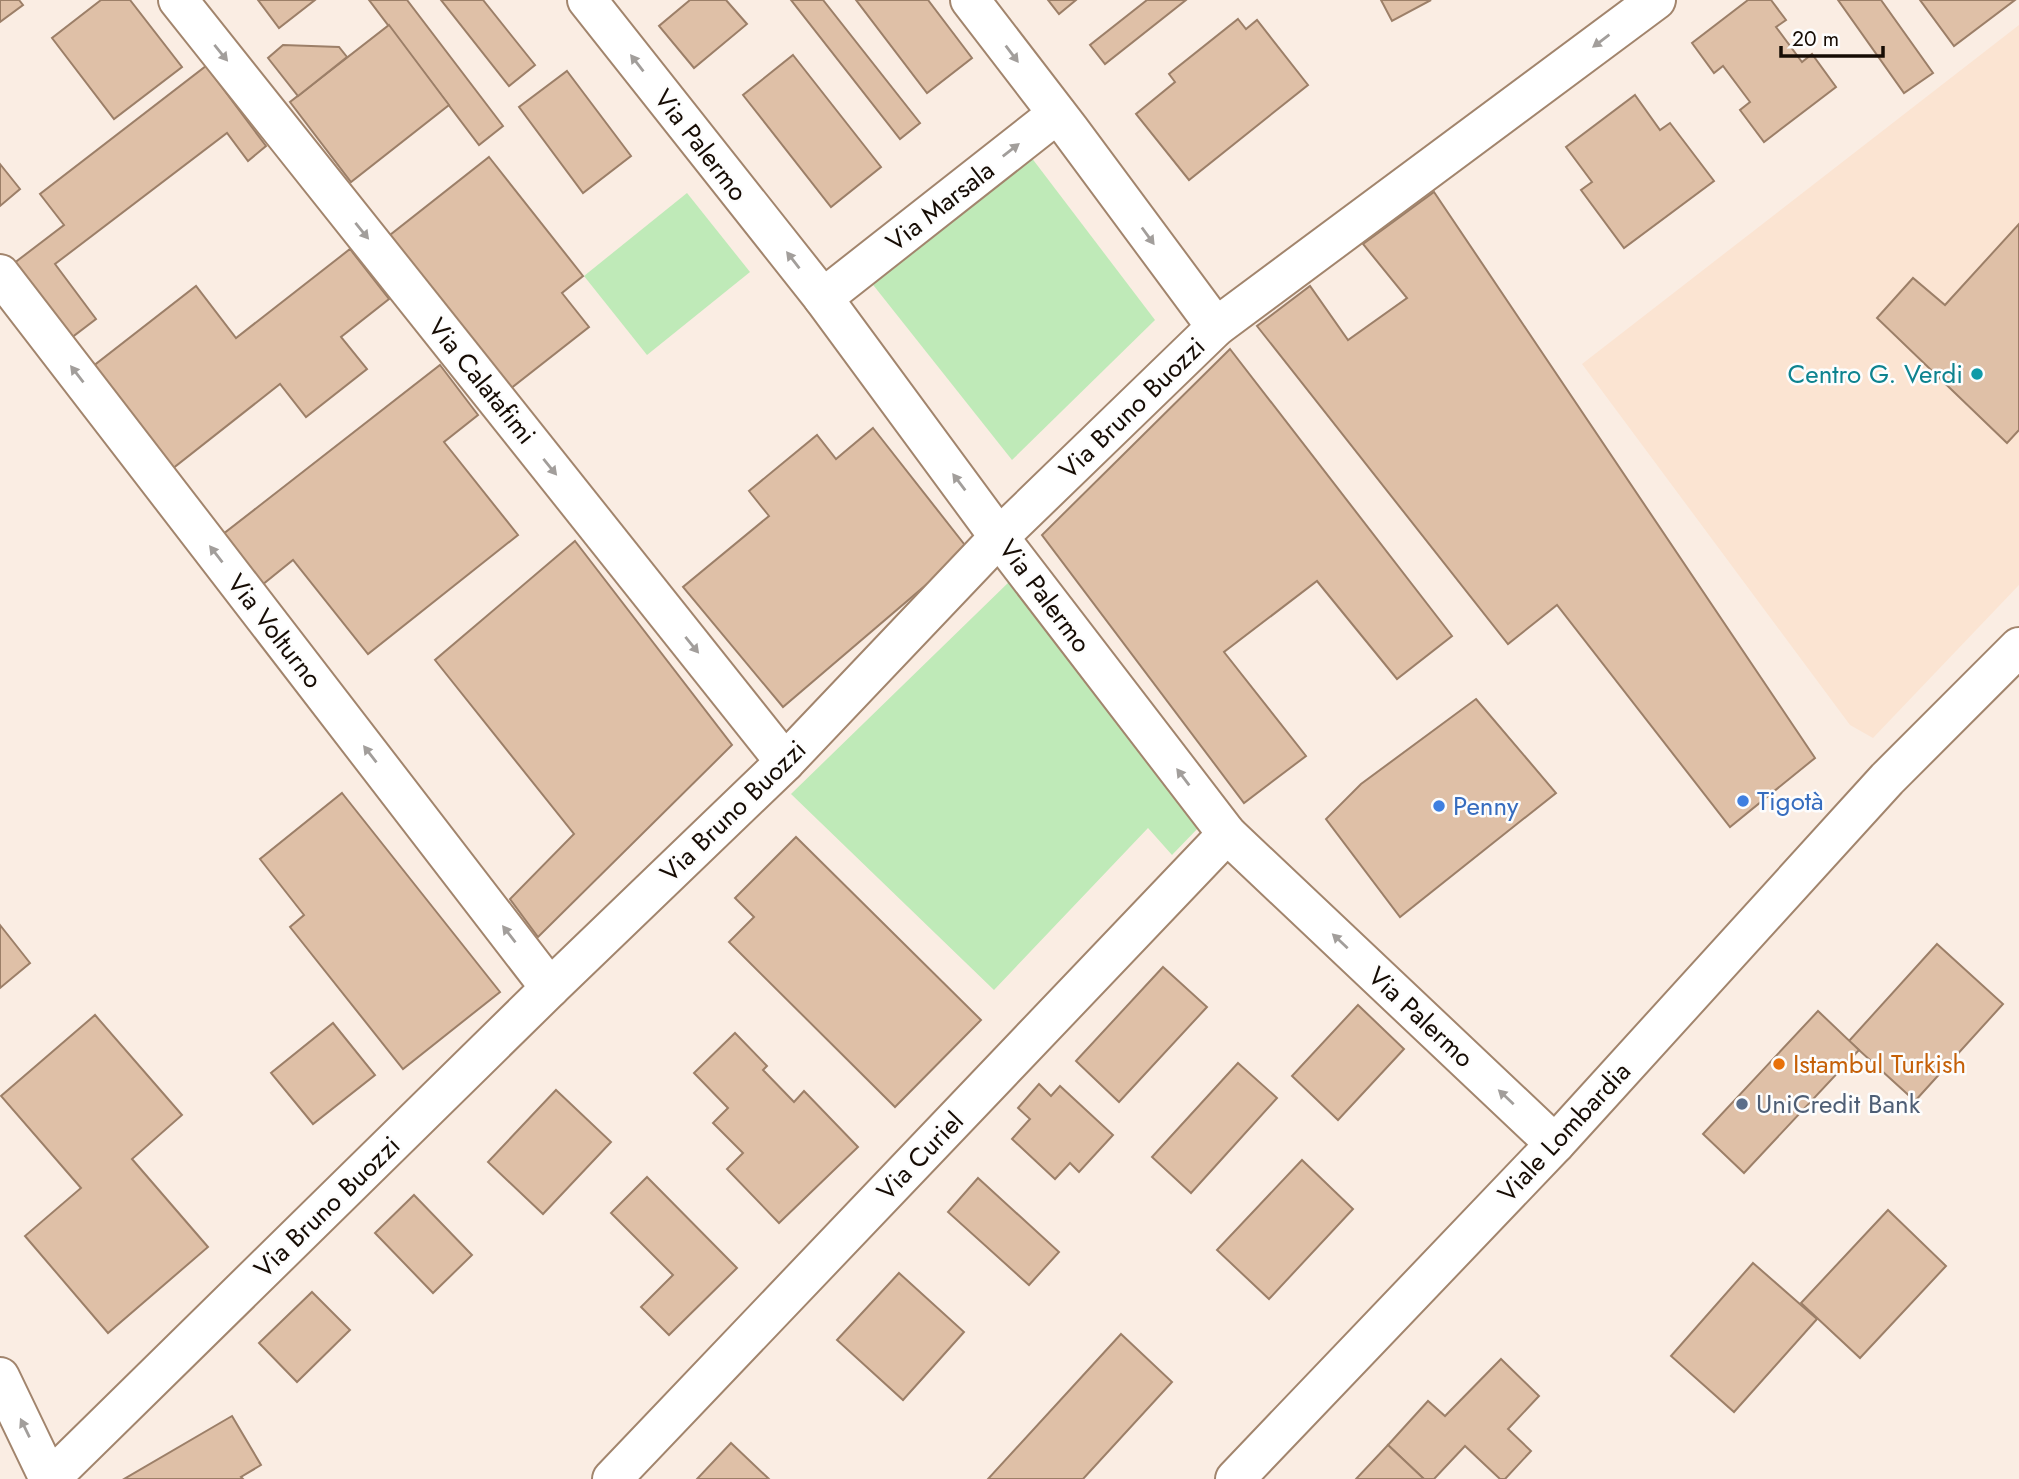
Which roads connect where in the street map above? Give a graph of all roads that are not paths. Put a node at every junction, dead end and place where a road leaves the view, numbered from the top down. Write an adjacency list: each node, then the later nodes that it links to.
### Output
1 (178, 0): 11 (street, Via Calatafimi, one-way to 11)
2 (587, 0): 7 (street, Via Palermo, one-way to 2)
3 (970, 0): 5 (street, one-way to 5)
4 (1656, 0): 8 (street, Via Bruno Buozzi, one-way to 8)
5 (1057, 114): 7 (street, Via Marsala, one-way to 5); 8 (street, one-way to 8)
6 (0, 274): 13 (street, Via Volturno, one-way to 6)
7 (823, 298): 9 (street, Via Palermo, one-way to 7)
8 (1216, 327): 9 (street, Via Bruno Buozzi)
9 (999, 537): 11 (street, Via Bruno Buozzi); 12 (street, Via Palermo, one-way to 9)
10 (2019, 647): 14 (street, Viale Lombardia)
11 (785, 762): 13 (street, Via Bruno Buozzi)
12 (1227, 834): 14 (street, Via Palermo, one-way to 12); 17 (street, Via Curiel)
13 (550, 988): 16 (street, Via Bruno Buozzi)
14 (1555, 1144): 18 (street, Viale Lombardia)
15 (0, 1377): 16 (street, one-way to 15)
16 (50, 1479)
17 (612, 1479)
18 (1235, 1479)

